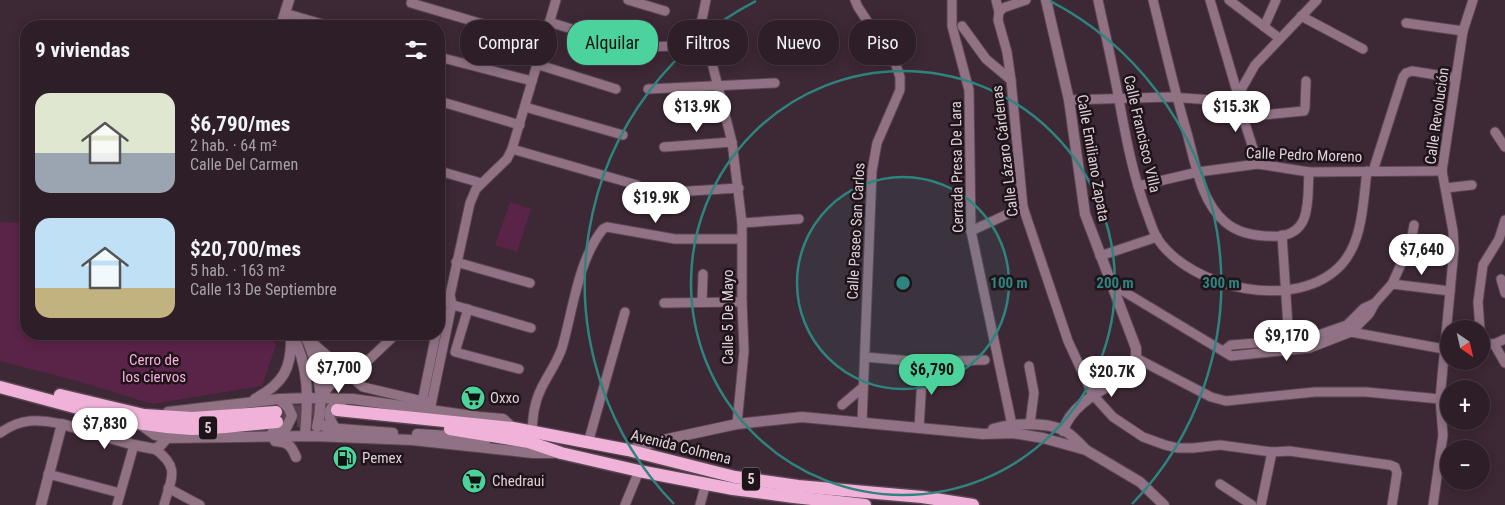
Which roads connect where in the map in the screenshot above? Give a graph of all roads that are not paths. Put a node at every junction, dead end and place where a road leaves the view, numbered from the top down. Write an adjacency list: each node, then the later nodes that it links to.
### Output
1 (289, 0): 23 (street)
2 (296, 0): 21 (street)
3 (556, 0): 27 (street)
4 (628, 0): 19 (street)
5 (706, 0): 29 (street)
6 (855, 0): 119 (street, Calle Paseo San Carlos)
7 (952, 0): 79 (street, Cerrada Presa De Lara)
8 (996, 0): 20 (street, Calle Lázaro Cárdenas)
9 (1026, 0): 20 (street)
10 (1046, 0): 50 (street, Calle Emiliano Zapata)
11 (1098, 0): 49 (street, Calle Francisco Villa)
12 (1153, 0): 47 (street)
13 (1210, 0): 48 (street)
14 (1229, 0): 31 (street)
15 (1276, 0): 31 (street)
16 (1317, 0): 22 (street)
17 (1473, 0): 32 (street, Calle Revolución)
18 (411, 4): 26 (street)
19 (666, 11)
20 (999, 12): 40 (street, Calle Lázaro Cárdenas)
21 (291, 15): 24 (street); 25 (street)
22 (1301, 16): 33 (street); 34 (street)
23 (283, 20)
24 (290, 20)
25 (309, 20)
26 (467, 20)
27 (550, 20)
28 (1406, 23): 32 (street)
29 (557, 24)
30 (962, 26): 40 (street)
31 (1264, 27): 33 (street)
32 (1463, 32): 39 (street, Calle Revolución)
33 (1279, 38): 48 (street)
34 (1363, 49)
35 (445, 59): 41 (street)
36 (536, 65): 41 (street)
37 (539, 65): 45 (street)
38 (713, 67): 44 (street, Calle 5 De Mayo)
39 (1456, 78): 62 (street, Calle Francisco Villa); 63 (street, Calle Revolución)
40 (1011, 80): 74 (street, Calle Lázaro Cárdenas)
41 (532, 81): 52 (street)
42 (1306, 81): 53 (street)
43 (776, 83): 44 (street)
44 (718, 87): 46 (street); 57 (street, Calle 5 De Mayo)
45 (616, 89)
46 (648, 89)
47 (1176, 98): 48 (street); 49 (street); 64 (street)
48 (1239, 98): 53 (street)
49 (1119, 99): 50 (street); 70 (street, Calle Francisco Villa)
50 (1068, 100): 83 (street, Calle Emiliano Zapata)
51 (445, 103): 54 (street)
52 (525, 107): 54 (street); 56 (street)
53 (1243, 117): 61 (street)
54 (520, 126): 60 (street)
55 (1495, 132): 59 (street)
56 (623, 135)
57 (732, 142): 58 (street); 71 (street, Calle 5 De Mayo)
58 (664, 146)
59 (1505, 147)
60 (512, 149): 67 (street); 68 (street)
61 (1258, 164): 64 (street, Calle Pedro Moreno); 65 (street, Calle Pedro Moreno)
62 (1370, 171): 63 (street, Calle Pedro Moreno); 65 (street, Calle Pedro Moreno); 90 (street, Calle Francisco Villa)
63 (1442, 171): 72 (street, Calle Revolución)
64 (1198, 172): 70 (street, Calle Pedro Moreno); 80 (street)
65 (1309, 172): 80 (street)
66 (445, 173): 67 (street)
67 (481, 183): 84 (street)
68 (637, 185)
69 (1472, 185): 72 (street)
70 (1138, 186): 81 (street, Calle Francisco Villa)
71 (739, 188): 73 (street); 77 (street, Calle 5 De Mayo)
72 (1446, 188): 91 (street, Calle Revolución)
73 (674, 192)
74 (1023, 207): 79 (street); 130 (street, Calle Lázaro Cárdenas)
75 (799, 219): 77 (street)
76 (1505, 220): 103 (street)
77 (742, 223): 82 (street, Calle 5 De Mayo)
78 (1414, 225): 88 (street)
79 (971, 231): 147 (street, Cerrada Presa De Lara)
80 (1282, 236): 90 (street)
81 (1157, 237): 83 (street); 90 (street, Calle Francisco Villa)
82 (741, 239): 95 (street, Calle 5 De Mayo); 158 (street)
83 (1100, 256): 89 (street, Calle Emiliano Zapata)
84 (456, 262): 87 (street); 93 (street)
85 (703, 274): 94 (street)
86 (1501, 279): 92 (street)
87 (530, 282)
88 (1392, 284): 91 (street); 97 (street)
89 (1112, 285): 118 (street); 120 (street, Calle Emiliano Zapata)
90 (1284, 290): 114 (street)
91 (1450, 291): 102 (street, Calle Revolución)
92 (1505, 293)
93 (448, 301): 98 (street); 99 (street); 101 (street)
94 (702, 302): 95 (street); 96 (street)
95 (742, 302): 145 (street, Calle 5 De Mayo)
96 (664, 303)
97 (1375, 303): 105 (street); 114 (street)
98 (445, 308)
99 (468, 308): 104 (street); 125 (street)
100 (626, 312): 159 (street)
101 (445, 315)
102 (1448, 320)
103 (1479, 320)
104 (531, 328)
105 (1351, 332): 115 (street); 118 (street)
106 (1505, 338): 117 (street)
107 (291, 340): 136 (street)
108 (294, 340): 131 (street)
109 (307, 340): 132 (street)
110 (310, 340): 126 (street)
111 (390, 340): 126 (street)
112 (435, 340): 137 (street)
113 (440, 340): 137 (street)
114 (1289, 342): 118 (street)
115 (1440, 343)
116 (1490, 344): 117 (street)
117 (1494, 344): 123 (street)
118 (1223, 351)
119 (865, 357): 122 (street); 129 (street, Calle Paseo San Carlos)
120 (1136, 358): 130 (street); 135 (street)
121 (985, 360): 122 (street)
122 (923, 362): 149 (street)
123 (1505, 363)
124 (1029, 366): 146 (street)
125 (519, 369)
126 (347, 374): 132 (street); 137 (street)
127 (0, 379): 140 (main road, 5)
128 (0, 387): 140 (main road, 5)
129 (862, 388): 138 (street); 143 (street, Calle Paseo San Carlos)
130 (1093, 395): 151 (street); 164 (street, Calle Lázaro Cárdenas)
131 (309, 398): 132 (street); 133 (street); 154 (street)
132 (320, 398): 134 (street); 142 (street)
133 (278, 399): 136 (street); 155 (street)
134 (352, 399): 137 (street); 141 (street)
135 (1440, 399)
136 (251, 401): 140 (street)
137 (426, 406): 148 (street)
138 (842, 406)
139 (277, 417): 140 (main road, 5)
140 (142, 419): 156 (street)
141 (337, 419): 142 (street); 148 (main road, 5); 157 (street); 158 (main road, 5)
142 (318, 422): 154 (street)
143 (862, 422): 145 (street); 149 (street)
144 (62, 424): 152 (street); 160 (street); 167 (street)
145 (737, 424): 162 (street)
146 (1030, 424): 147 (street); 151 (street)
147 (1012, 425): 153 (street)
148 (512, 428): 158 (main road, 5)
149 (919, 428): 153 (street)
150 (1443, 430): 185 (street, Calle Revolución)
151 (1063, 431): 163 (street)
152 (0, 433)
153 (983, 434): 163 (street)
154 (310, 436): 155 (street); 157 (street)
155 (259, 437): 156 (street); 165 (street)
156 (167, 438): 161 (street)
157 (345, 438): 158 (street)
158 (531, 442): 159 (main road, Avenida Colmena / 5); 166 (main road, 5)
159 (588, 443): 162 (main road, Avenida Colmena / 5)
160 (134, 445): 161 (street); 171 (street)
161 (155, 449): 170 (street)
162 (628, 450): 180 (main road, Avenida Colmena / 5)
163 (1086, 450): 181 (street)
164 (1272, 452): 183 (street); 184 (street, Calle Lázaro Cárdenas)
165 (296, 457)
166 (639, 471): 168 (main road, 5); 177 (street)
167 (48, 474): 171 (street); 173 (street)
168 (706, 483): 172 (main road, 5); 178 (street)
169 (1220, 484): 182 (street)
170 (168, 488): 175 (street); 176 (street)
171 (120, 494): 174 (street)
172 (781, 500): 179 (main road, 5)
173 (41, 505)
174 (117, 505)
175 (164, 505)
176 (200, 505)
177 (625, 505)
178 (700, 505)
179 (860, 505)
180 (973, 505)
181 (1164, 505)
182 (1252, 505)
183 (1261, 505)
184 (1392, 505)
185 (1432, 505)

